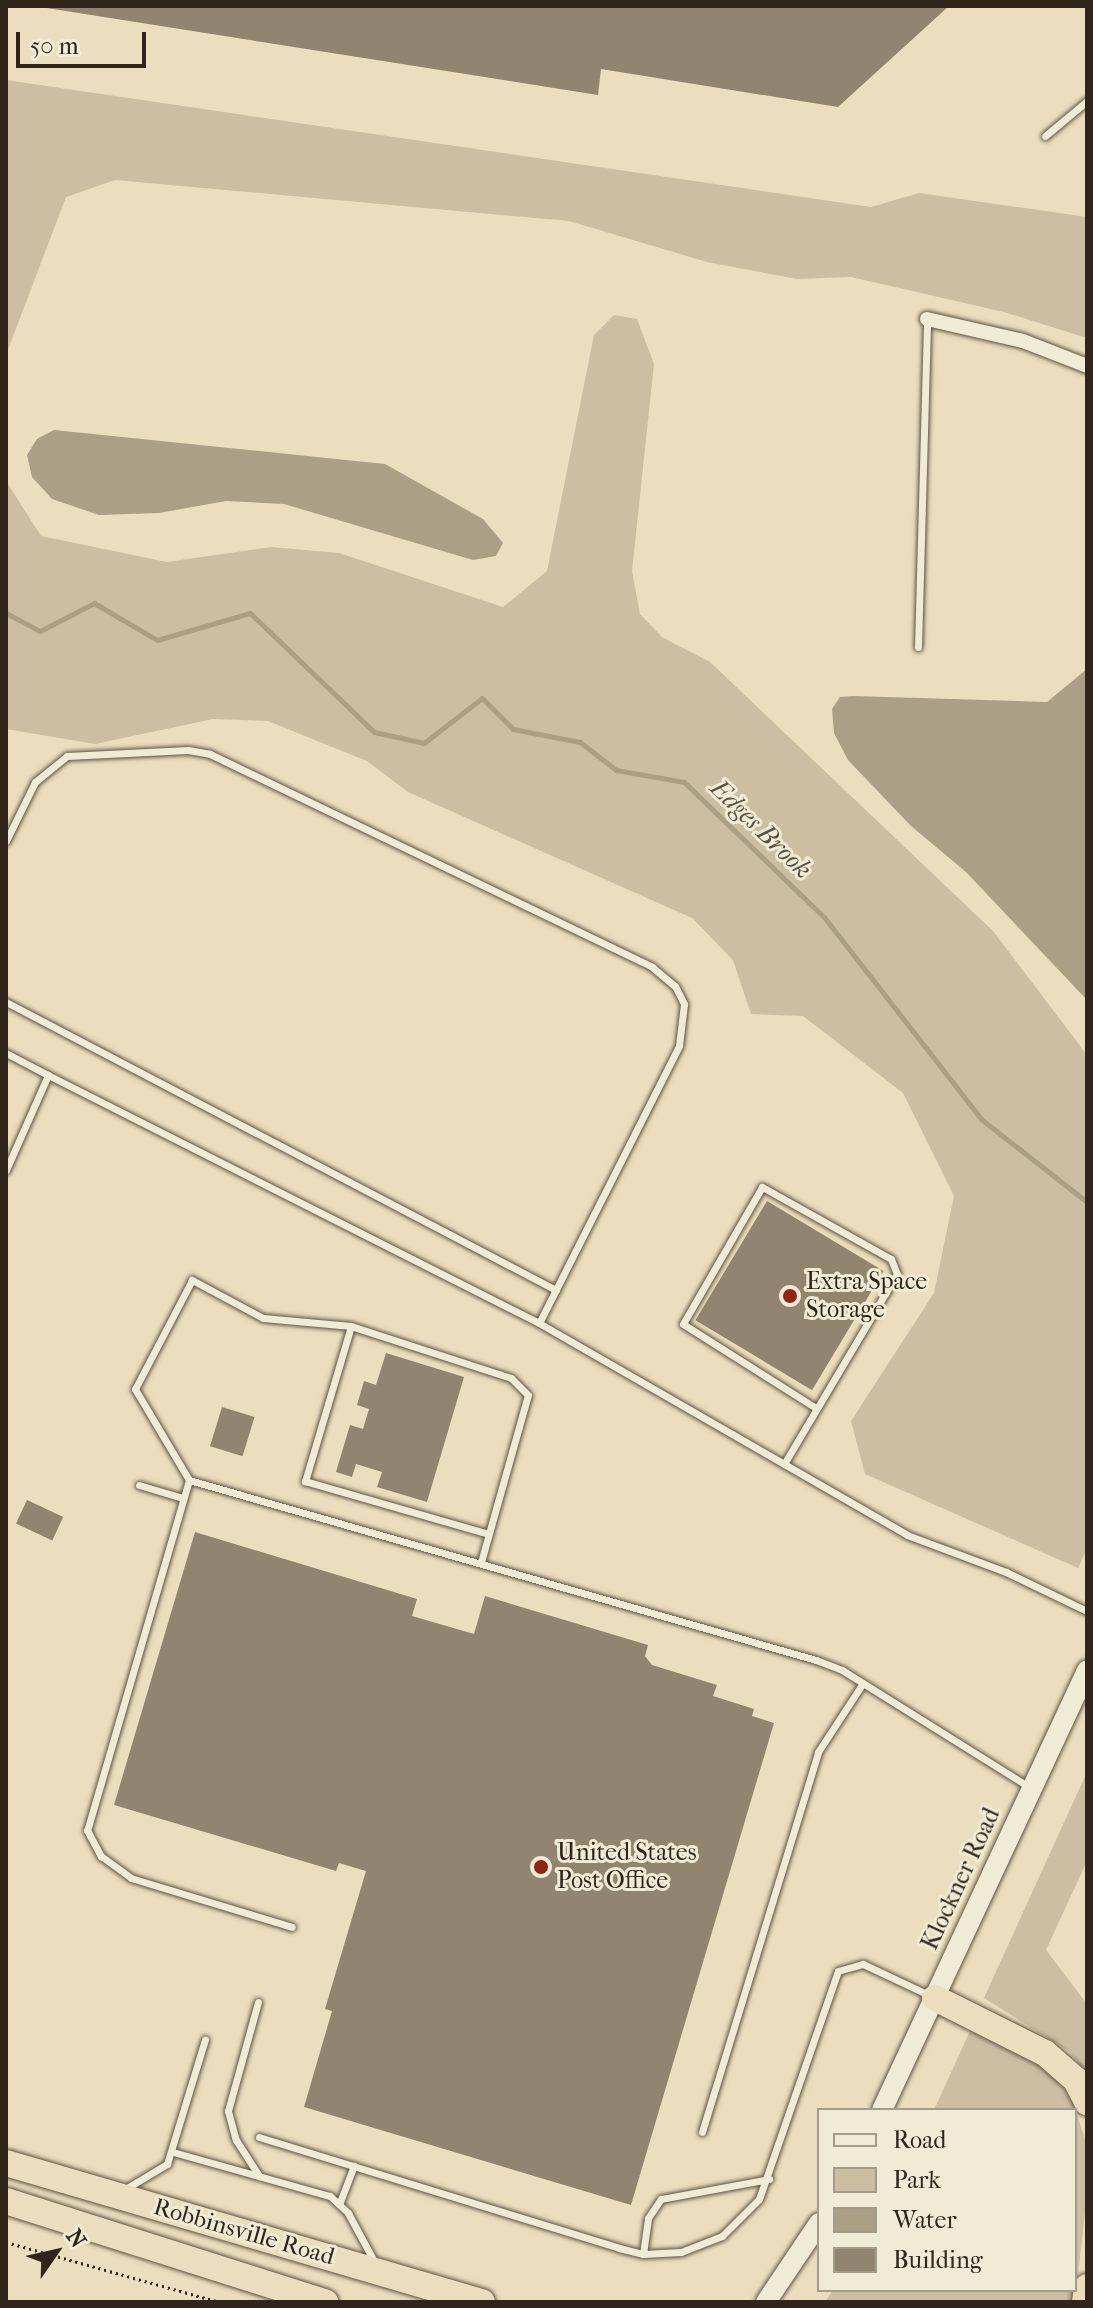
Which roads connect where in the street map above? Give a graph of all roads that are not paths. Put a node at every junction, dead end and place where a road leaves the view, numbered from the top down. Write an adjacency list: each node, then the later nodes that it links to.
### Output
1 (1087, 101): 2 (lane)
2 (1045, 136)
3 (927, 319): 4 (street); 5 (lane)
4 (1087, 366)
5 (918, 647)
6 (6, 841): 11 (lane)
7 (6, 1002): 11 (lane)
8 (6, 1053): 9 (lane)
9 (48, 1075): 10 (lane); 12 (lane)
10 (6, 1170)
11 (556, 1290): 12 (lane)
12 (539, 1323): 15 (lane)
13 (351, 1326): 16 (lane); 19 (lane); 19 (lane)
14 (816, 1408): 14 (lane); 15 (lane)
15 (784, 1464): 21 (lane)
16 (189, 1480): 18 (lane); 20 (lane)
17 (139, 1485): 18 (lane)
18 (183, 1498): 25 (lane)
19 (489, 1534): 20 (lane)
20 (481, 1562): 23 (lane)
21 (1087, 1611)
22 (1087, 1670): 24 (main road, Klockner Road)
23 (863, 1683): 24 (lane); 31 (lane)
24 (1031, 1789): 26 (main road, Klockner Road)
25 (292, 1927)
26 (935, 1998): 29 (highway); 30 (main road, Klockner Road); 37 (lane)
27 (258, 2002): 36 (lane)
28 (205, 2040): 33 (lane)
29 (1087, 2102)
30 (883, 2108)
31 (702, 2132)
32 (259, 2137): 35 (lane)
33 (173, 2152): 36 (lane); 38 (lane)
34 (6, 2163): 38 (highway, Robbinsville Road)
35 (354, 2166): 40 (lane); 42 (lane)
36 (259, 2176): 40 (lane)
37 (769, 2179): 42 (lane); 42 (lane)
38 (110, 2192): 43 (highway, Robbinsville Road)
39 (6, 2201): 45 (highway, Robbinsville Road)
40 (340, 2202): 43 (lane)
41 (817, 2226): 48 (main road)
42 (643, 2254)
43 (380, 2272): 47 (highway, Robbinsville Road)
44 (1087, 2287): 49 (highway)
45 (270, 2291): 46 (highway, Robbinsville Road)
46 (325, 2302)
47 (482, 2302)
48 (766, 2302)
49 (1085, 2302)

